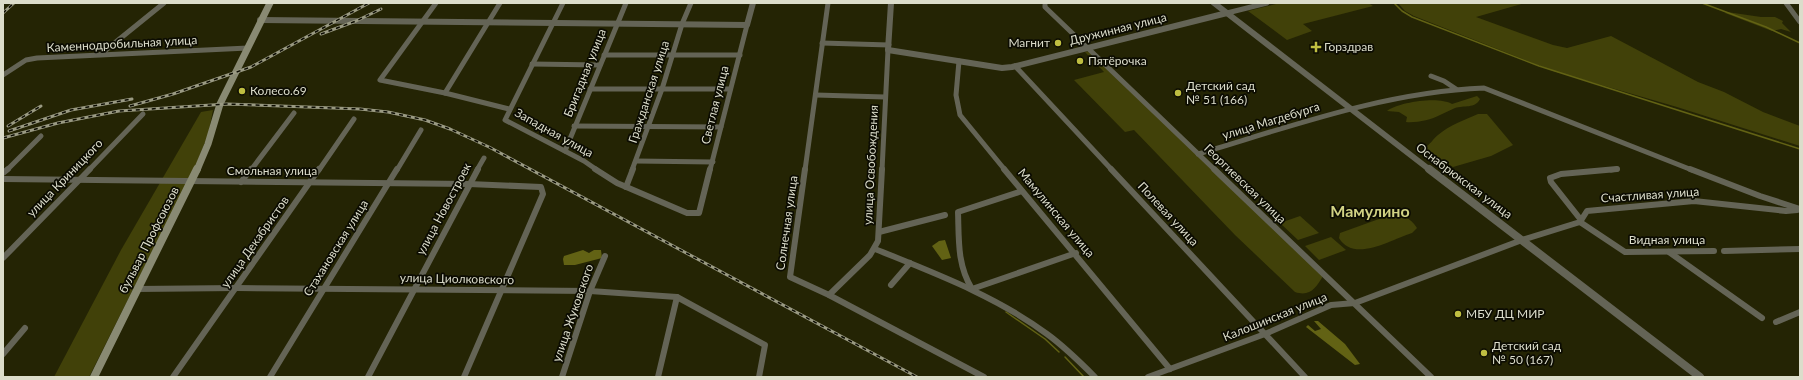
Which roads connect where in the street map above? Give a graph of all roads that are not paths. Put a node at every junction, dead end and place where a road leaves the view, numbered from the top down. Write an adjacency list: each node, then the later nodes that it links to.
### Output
1 (164, 3): 31 (street)
2 (270, 3): 18 (main road, бульвар Профсоюзов)
3 (436, 3): 19 (street)
4 (500, 3): 20 (street)
5 (563, 3): 22 (street)
6 (626, 3): 23 (street, Бригадная улица)
7 (691, 3): 24 (street, Гражданская улица)
8 (753, 3): 25 (street, Светлая улица)
9 (828, 3): 26 (street, Солнечная улица)
10 (891, 3): 27 (street, улица Освобождения)
11 (1214, 3): 15 (street, Оснабрюкская улица)
12 (1267, 3): 15 (street)
13 (1786, 3): 16 (street)
14 (1045, 5): 29 (street, Георгиевская улица)
15 (1227, 13): 29 (street, Дружинная улица); 47 (street, Оснабрюкская улица)
16 (1794, 13): 17 (street); 21 (street)
17 (1800, 14)
18 (260, 20): 19 (street); 28 (main road, бульвар Профсоюзов)
19 (422, 22): 20 (street); 44 (street, Западная улица)
20 (488, 22): 22 (street); 44 (street)
21 (1800, 22)
22 (552, 23): 23 (street); 35 (street)
23 (616, 23): 24 (street); 30 (street, Бригадная улица)
24 (682, 24): 25 (street); 32 (street, Гражданская улица)
25 (747, 25): 33 (street, Светлая улица)
26 (822, 43): 27 (street); 45 (street, Солнечная улица)
27 (889, 47): 34 (street, Дружинная улица); 46 (street, улица Освобождения)
28 (248, 48): 31 (street, Каменнодробильная улица); 66 (main road, бульвар Профсоюзов)
29 (1088, 48): 37 (street, Дружинная улица); 58 (street, Георгиевская улица)
30 (604, 54): 32 (street); 36 (street, Бригадная улица)
31 (100, 55): 38 (street, Каменнодробильная улица)
32 (672, 55): 33 (street); 41 (street, Гражданская улица)
33 (740, 55): 42 (street, Светлая улица)
34 (959, 61): 37 (street, Дружинная улица); 72 (street, Мамулинская улица)
35 (532, 64): 36 (street); 48 (street)
36 (600, 65): 40 (street, Бригадная улица)
37 (1015, 66): 103 (street, Полевая улица)
38 (3, 75)
39 (1431, 76): 43 (street)
40 (590, 89): 41 (street); 52 (street, Бригадная улица)
41 (662, 89): 42 (street); 53 (street, Гражданская улица)
42 (730, 89): 54 (street, Светлая улица)
43 (1456, 89): 47 (street, улица Магдебурга); 73 (street, улица Магдебурга)
44 (445, 93): 48 (street, Западная улица)
45 (816, 95): 46 (street); 96 (street, Солнечная улица)
46 (885, 97): 77 (street, улица Освобождения)
47 (1349, 107): 58 (street, улица Магдебурга); 78 (street, Оснабрюкская улица)
48 (509, 109): 57 (street, Западная улица)
49 (294, 113): 67 (street)
50 (143, 114): 64 (street, улица Криницкого)
51 (354, 119): 68 (street, улица Декабристов)
52 (574, 126): 53 (street); 57 (street, Бригадная улица)
53 (648, 127): 54 (street); 60 (street, Гражданская улица)
54 (721, 127): 61 (street, Светлая улица)
55 (421, 130): 69 (street, Стахановская улица)
56 (41, 136): 63 (street)
57 (565, 151): 71 (street, Западная улица)
58 (1198, 154): 98 (street, Георгиевская улица)
59 (484, 158): 70 (street, улица Новостроек)
60 (636, 161): 61 (street); 71 (street, Гражданская улица)
61 (713, 162): 74 (street, Светлая улица)
62 (1617, 169): 76 (street, Видная улица)
63 (3, 173)
64 (79, 179): 65 (street, Смольная улица); 66 (street, Смольная улица); 86 (street, улица Криницкого)
65 (3, 180)
66 (192, 182): 67 (street, Смольная улица); 90 (main road, бульвар Профсоюзов)
67 (241, 182): 68 (street, Смольная улица)
68 (311, 182): 69 (street, Смольная улица); 89 (street, улица Декабристов)
69 (388, 183): 70 (street, Смольная улица); 91 (street, Стахановская улица)
70 (468, 184): 92 (street, улица Новостроек); 94 (street, Смольная улица)
71 (626, 187): 74 (street, Западная улица)
72 (1022, 191): 84 (street, Мамулинская улица); 93 (street)
73 (1800, 210): 76 (street, Счастливая улица)
74 (699, 213)
75 (945, 215): 77 (street)
76 (1581, 221): 78 (street, Калошинская улица); 83 (street, Видная улица)
77 (879, 232): 79 (street, улица Освобождения)
78 (1522, 240): 98 (street, Калошинская улица); 119 (street, Оснабрюкская улица)
79 (875, 249): 87 (street); 96 (street)
80 (1800, 250): 82 (street)
81 (1714, 251): 83 (street, Видная улица)
82 (1724, 251)
83 (1669, 252): 100 (street)
84 (1076, 253): 93 (street); 105 (street, Мамулинская улица)
85 (605, 256): 95 (street, улица Жуковского)
86 (3, 258)
87 (910, 263): 88 (street); 93 (street)
88 (891, 285)
89 (237, 288): 90 (street, улица Циолковского); 91 (street, улица Циолковского); 107 (street, улица Декабристов)
90 (137, 289): 106 (main road, бульвар Профсоюзов)
91 (324, 289): 92 (street, улица Циолковского); 108 (street, Стахановская улица)
92 (414, 289): 94 (street, улица Циолковского); 109 (street, улица Новостроек)
93 (972, 289): 115 (street)
94 (502, 291): 95 (street, улица Циолковского); 110 (street)
95 (590, 292): 97 (street, улица Циолковского); 111 (street, улица Жуковского)
96 (829, 295): 114 (street, Солнечная улица)
97 (677, 297): 112 (street); 113 (street, улица Циолковского)
98 (1355, 303): 103 (street, Калошинская улица); 118 (street, Георгиевская улица)
99 (1800, 312): 101 (street)
100 (1762, 318)
101 (1776, 322)
102 (25, 328): 104 (street)
103 (1265, 334): 105 (street, Калошинская улица); 117 (street, Полевая улица)
104 (3, 354)
105 (1170, 369): 116 (street, Калошинская улица)
106 (94, 377)
107 (173, 377)
108 (270, 377)
109 (368, 377)
110 (464, 377)
111 (562, 377)
112 (658, 377)
113 (759, 377)
114 (984, 377)
115 (1095, 377)
116 (1148, 377)
117 (1305, 377)
118 (1432, 377)
119 (1700, 377)

